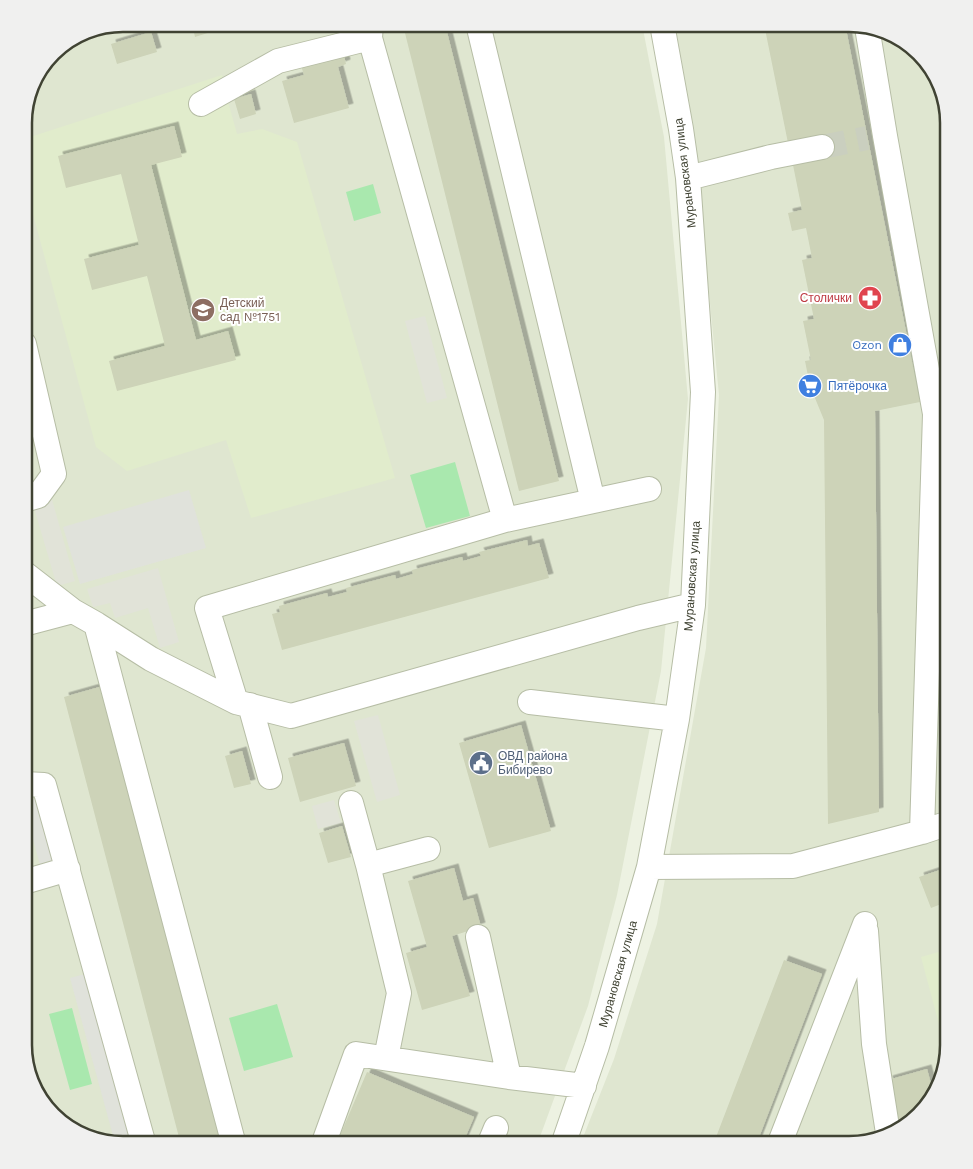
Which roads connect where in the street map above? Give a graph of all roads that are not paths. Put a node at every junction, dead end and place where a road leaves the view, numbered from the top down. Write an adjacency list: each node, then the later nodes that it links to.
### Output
1 (366, 32): 6 (street)
2 (370, 32): 13 (street)
3 (480, 32): 12 (street)
4 (664, 33): 8 (street, Мурановская улица)
5 (868, 34): 26 (street)
6 (201, 104)
7 (822, 147): 8 (street)
8 (688, 178): 15 (street, Мурановская улица)
9 (33, 382): 11 (street)
10 (649, 489): 12 (street)
11 (33, 498)
12 (593, 501): 13 (street)
13 (505, 520): 20 (street)
14 (33, 579): 16 (street)
15 (692, 605): 20 (street); 21 (street, Мурановская улица)
16 (72, 611): 17 (street); 18 (street)
17 (32, 622)
18 (96, 624): 20 (street); 38 (street)
19 (530, 702): 21 (street)
20 (243, 703): 22 (street)
21 (677, 719): 29 (street, Мурановская улица)
22 (270, 777)
23 (32, 784): 30 (street)
24 (351, 803): 28 (street)
25 (940, 826): 26 (street)
26 (922, 832): 29 (street)
27 (428, 849): 28 (street)
28 (368, 865): 33 (street)
29 (649, 866): 35 (street, Мурановская улица)
30 (68, 869): 31 (street); 37 (street)
31 (32, 880)
32 (478, 937): 34 (street)
33 (386, 1058): 34 (street); 39 (street)
34 (509, 1077): 35 (street)
35 (584, 1086): 40 (street, Мурановская улица)
36 (887, 1128): 41 (street)
37 (142, 1136)
38 (232, 1136)
39 (326, 1136)
40 (566, 1136)
41 (783, 1136)

